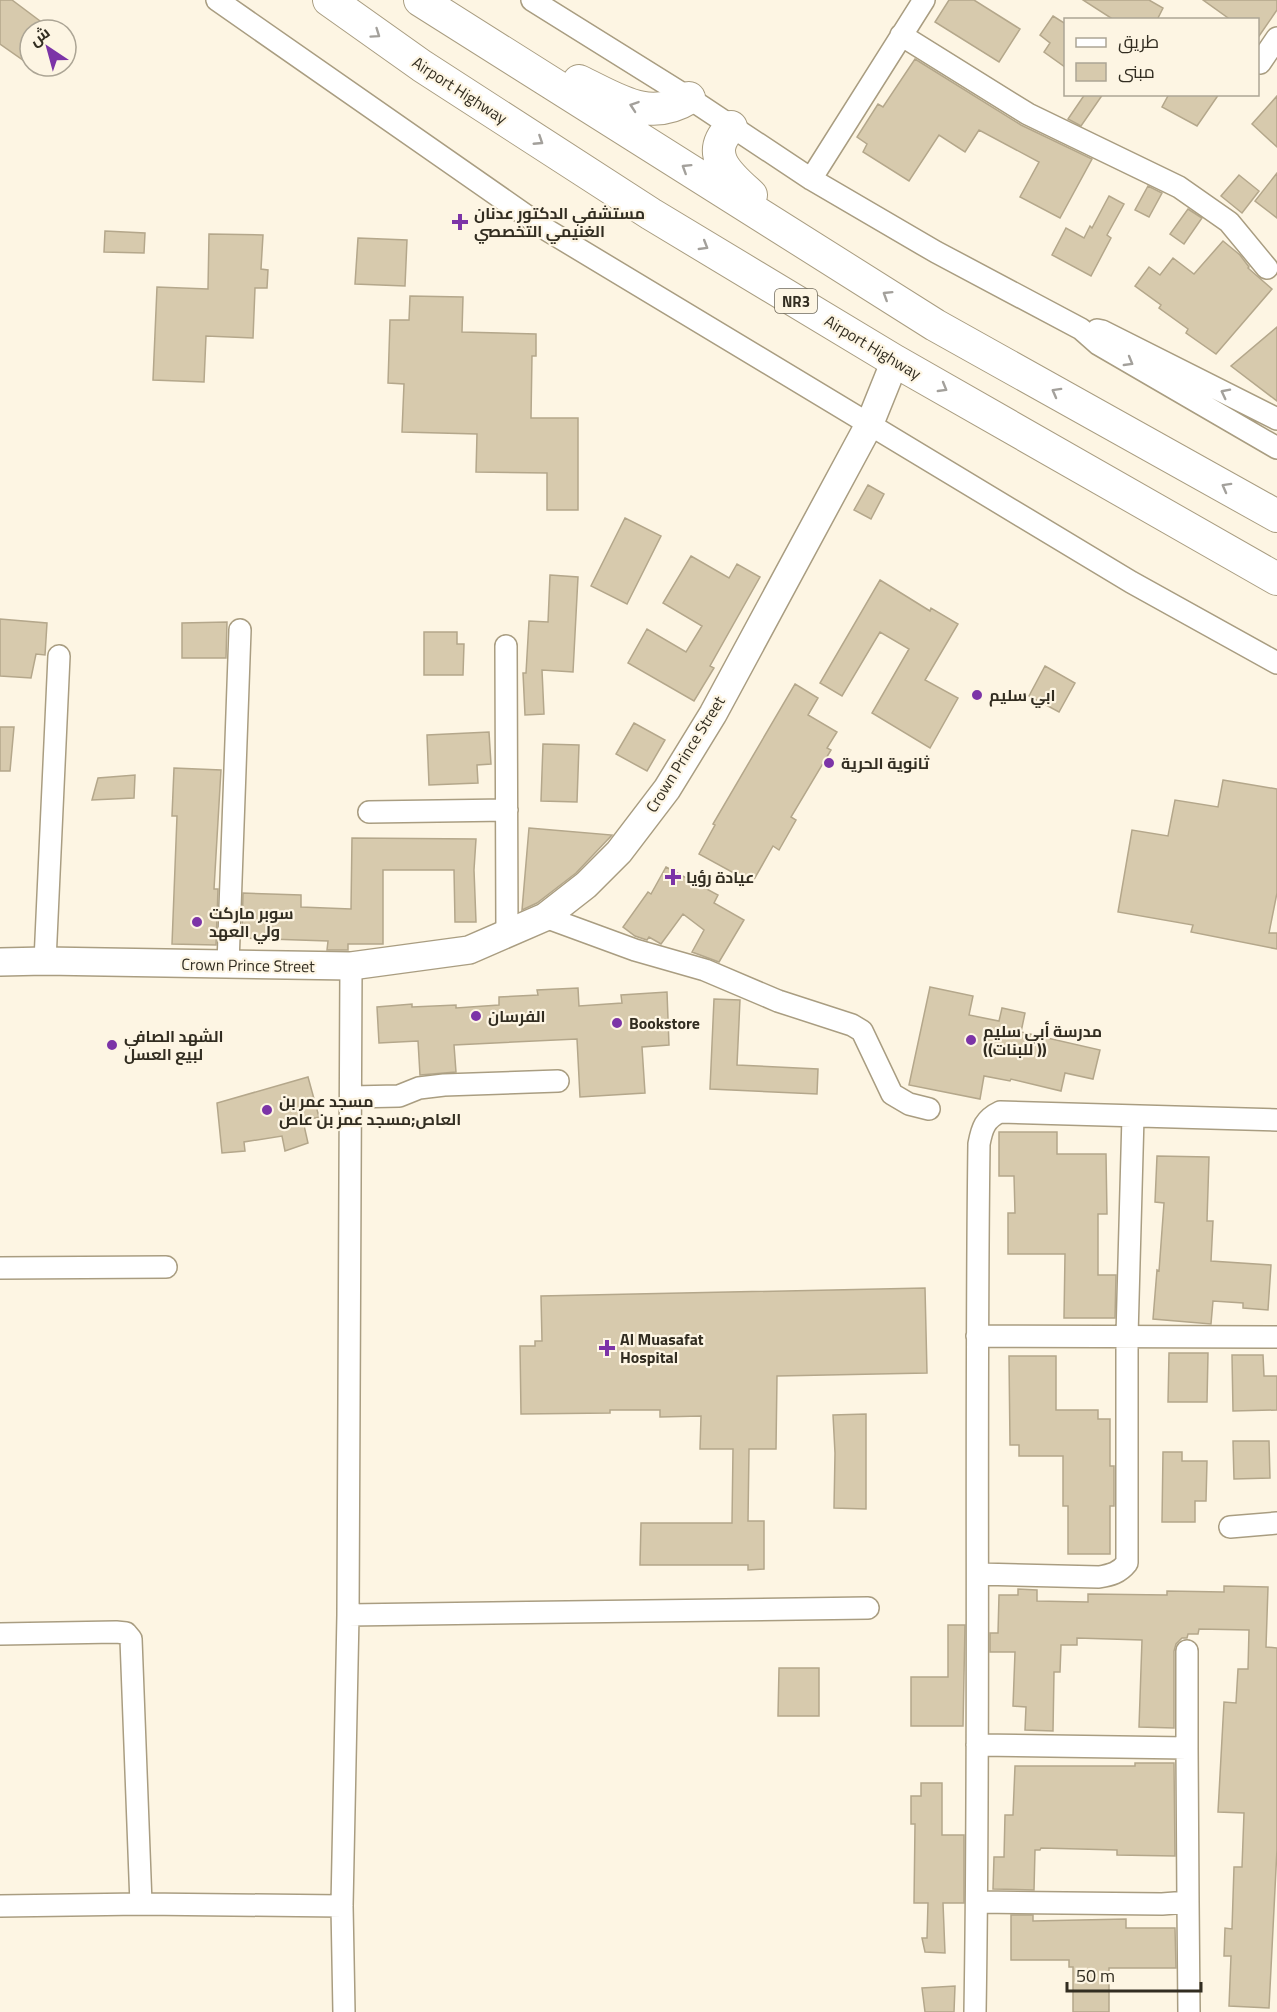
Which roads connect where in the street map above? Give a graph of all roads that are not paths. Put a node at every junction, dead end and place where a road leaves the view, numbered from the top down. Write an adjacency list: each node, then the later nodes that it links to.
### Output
1 (218, 0): 18 (street)
2 (328, 0): 16 (highway, Airport Highway / NR3, one-way to 16)
3 (420, 0): 6 (highway)
4 (532, 0): 10 (street)
5 (924, 0): 7 (street)
6 (467, 30): 10 (highway, one-way to 6); 13 (highway, one-way to 6)
7 (902, 35): 12 (street); 14 (street)
8 (1277, 38): 9 (street)
9 (1260, 63)
10 (689, 98): 11 (street)
11 (731, 127): 12 (street); 13 (highway)
12 (811, 179): 15 (street)
13 (795, 237): 20 (highway, one-way to 13)
14 (1267, 268)
15 (1081, 329): 17 (street, one-way to 15); 19 (street, one-way to 19)
16 (895, 361): 18 (main road, Crown Prince Street); 21 (highway, Airport Highway / NR3, one-way to 21)
17 (1277, 419)
18 (870, 423): 25 (street); 28 (main road, Crown Prince Street)
19 (1277, 448)
20 (1277, 516)
21 (1277, 579)
22 (240, 630): 32 (street)
23 (506, 646): 26 (street)
24 (59, 656): 30 (street)
25 (1277, 663)
26 (507, 810): 27 (street); 29 (street)
27 (369, 812)
28 (545, 917): 29 (main road, Crown Prince Street); 36 (street)
29 (507, 933): 33 (main road, Crown Prince Street)
30 (45, 961): 31 (main road, Crown Prince Street); 32 (main road, Crown Prince Street)
31 (0, 962)
32 (228, 964): 33 (main road, Crown Prince Street)
33 (351, 966): 35 (street)
34 (558, 1081): 35 (street)
35 (351, 1097): 48 (street)
36 (928, 1109)
37 (1133, 1116): 38 (street); 41 (street); 42 (street)
38 (1277, 1120)
39 (166, 1267): 40 (street)
40 (0, 1268)
41 (977, 1336): 42 (street); 46 (street)
42 (1126, 1336): 43 (street); 46 (street)
43 (1277, 1337)
44 (1277, 1523): 45 (street)
45 (1230, 1527)
46 (978, 1574): 51 (street)
47 (868, 1608): 48 (street)
48 (348, 1615): 57 (street)
49 (0, 1634): 55 (street)
50 (1187, 1651): 52 (street)
51 (977, 1745): 52 (street); 53 (street)
52 (1187, 1748): 54 (street)
53 (977, 1902): 54 (street); 59 (street)
54 (1188, 1902): 60 (street)
55 (141, 1904): 56 (street); 57 (street)
56 (0, 1906)
57 (342, 1906): 58 (street)
58 (344, 2012)
59 (975, 2012)
60 (1189, 2012)

